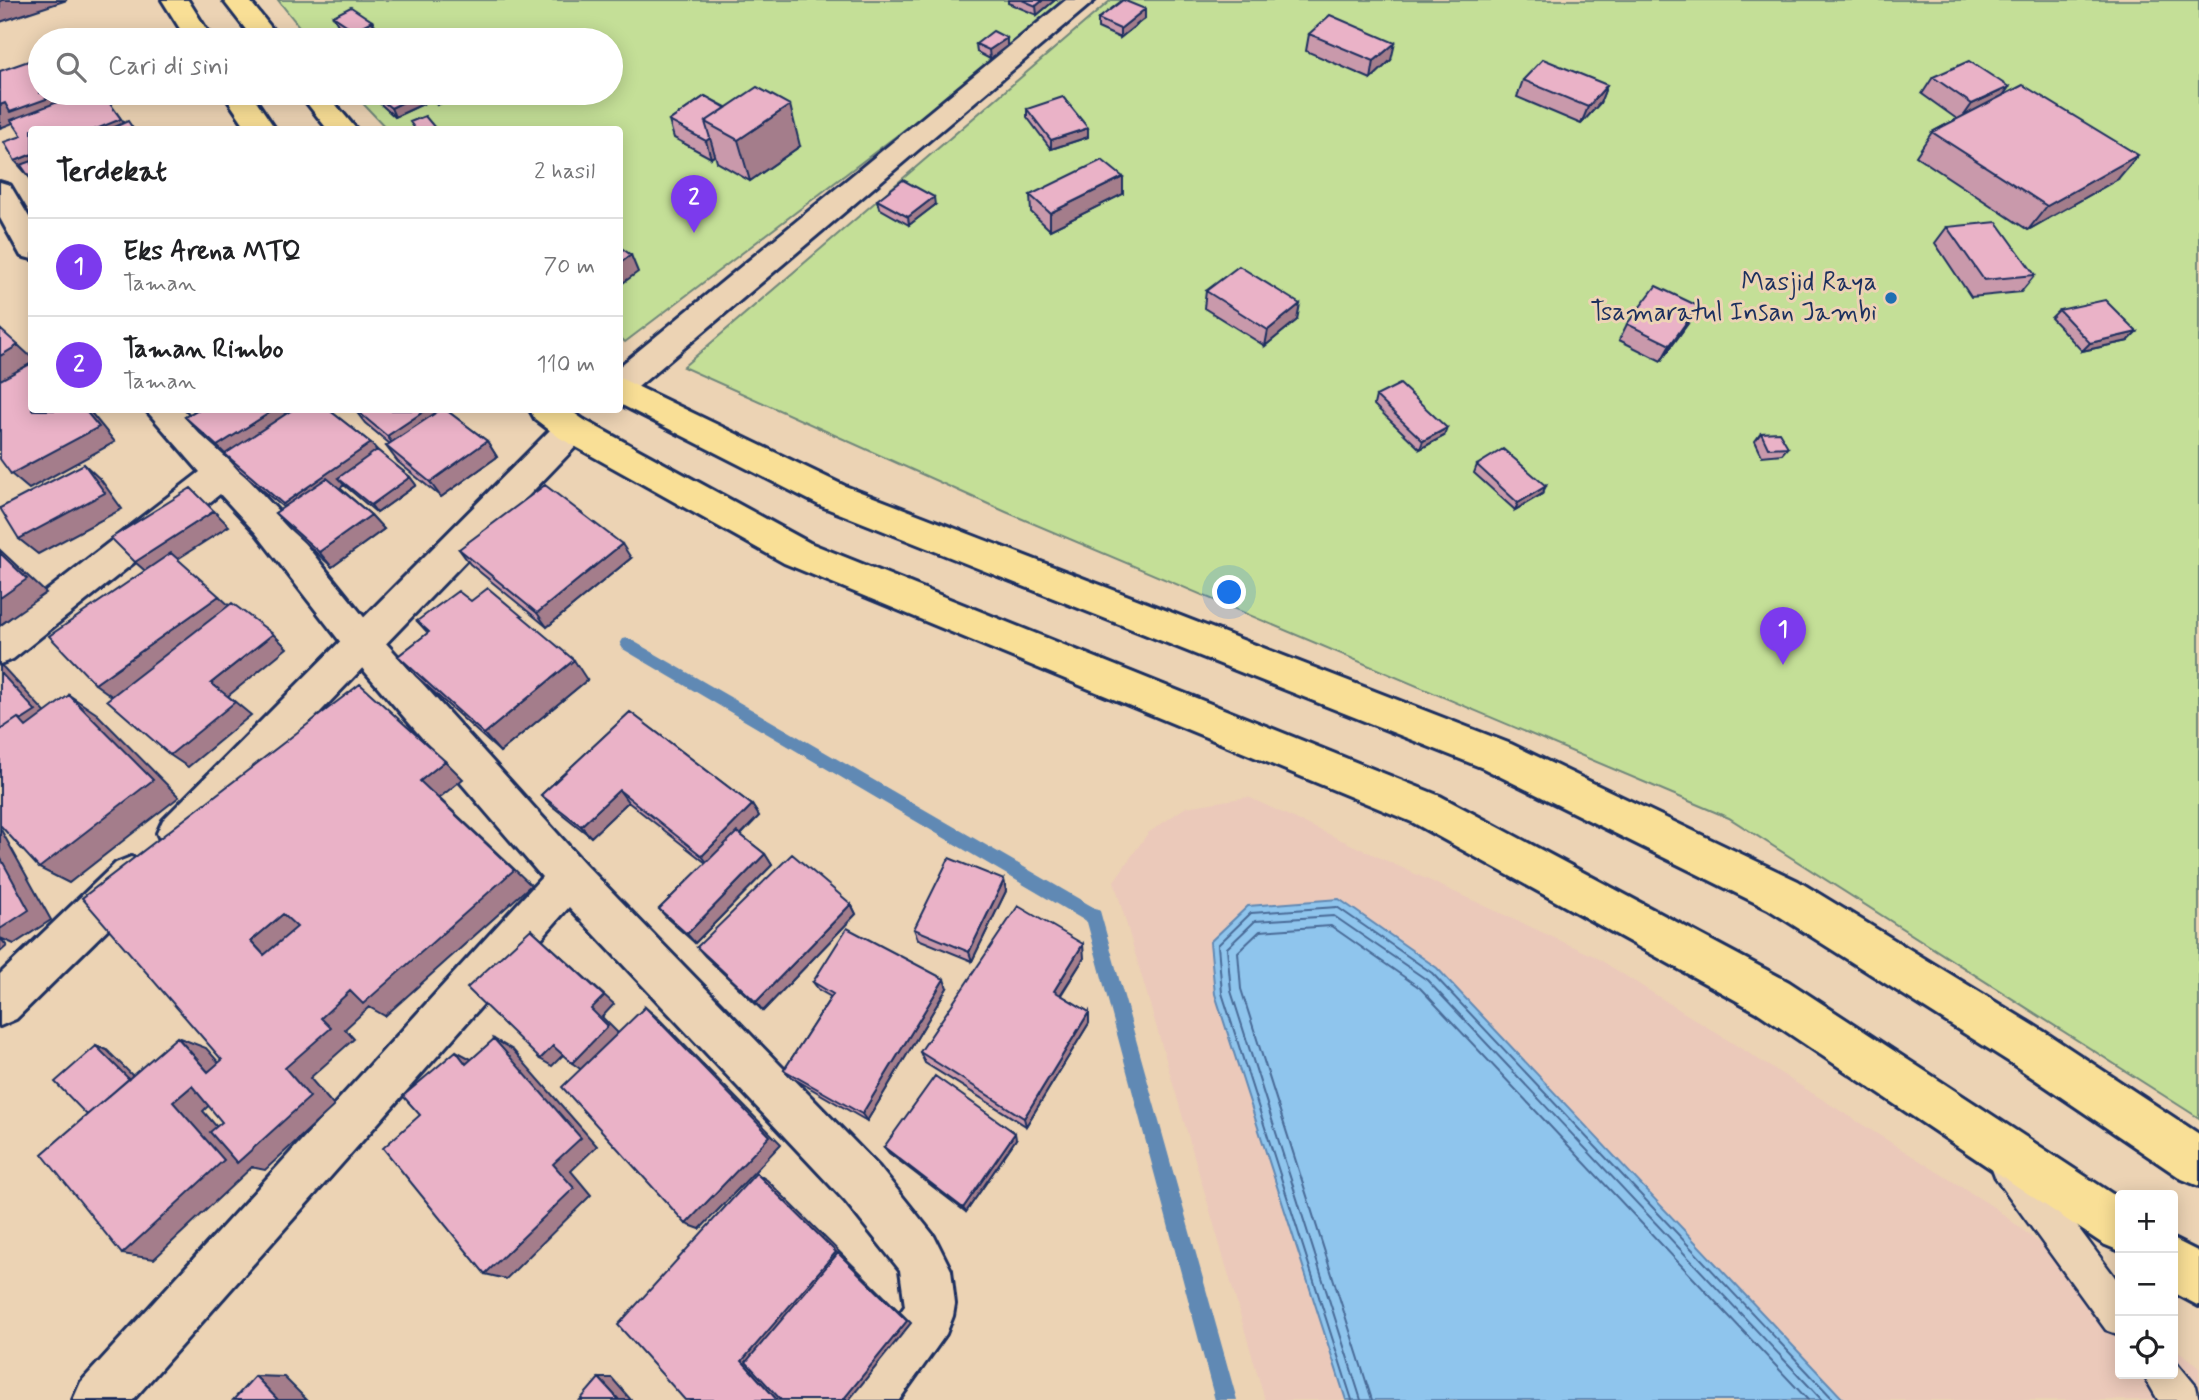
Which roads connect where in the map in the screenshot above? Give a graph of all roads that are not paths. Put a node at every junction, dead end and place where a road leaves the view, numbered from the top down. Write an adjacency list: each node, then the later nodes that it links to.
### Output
1 (175, 0): 4 (highway)
2 (236, 0): 5 (highway)
3 (1082, 0): 13 (street)
4 (192, 28)
5 (258, 28)
6 (245, 105): 8 (highway)
7 (322, 105): 9 (highway)
8 (259, 126)
9 (340, 126)
10 (0, 192): 11 (street)
11 (8, 227): 12 (street)
12 (28, 245)
13 (623, 382)
14 (623, 391): 23 (highway)
15 (166, 413): 17 (street)
16 (559, 419): 18 (street); 22 (highway)
17 (222, 474): 18 (street); 19 (street)
18 (362, 642): 20 (street); 21 (street)
19 (0, 648)
20 (569, 877): 29 (street); 30 (street)
21 (0, 1004)
22 (1989, 1138): 24 (highway); 27 (lane)
23 (2199, 1162)
24 (2115, 1224)
25 (2178, 1266): 26 (highway)
26 (2199, 1281)
27 (2115, 1309)
28 (2166, 1379): 31 (lane)
29 (99, 1400)
30 (868, 1400)
31 (2182, 1400)

